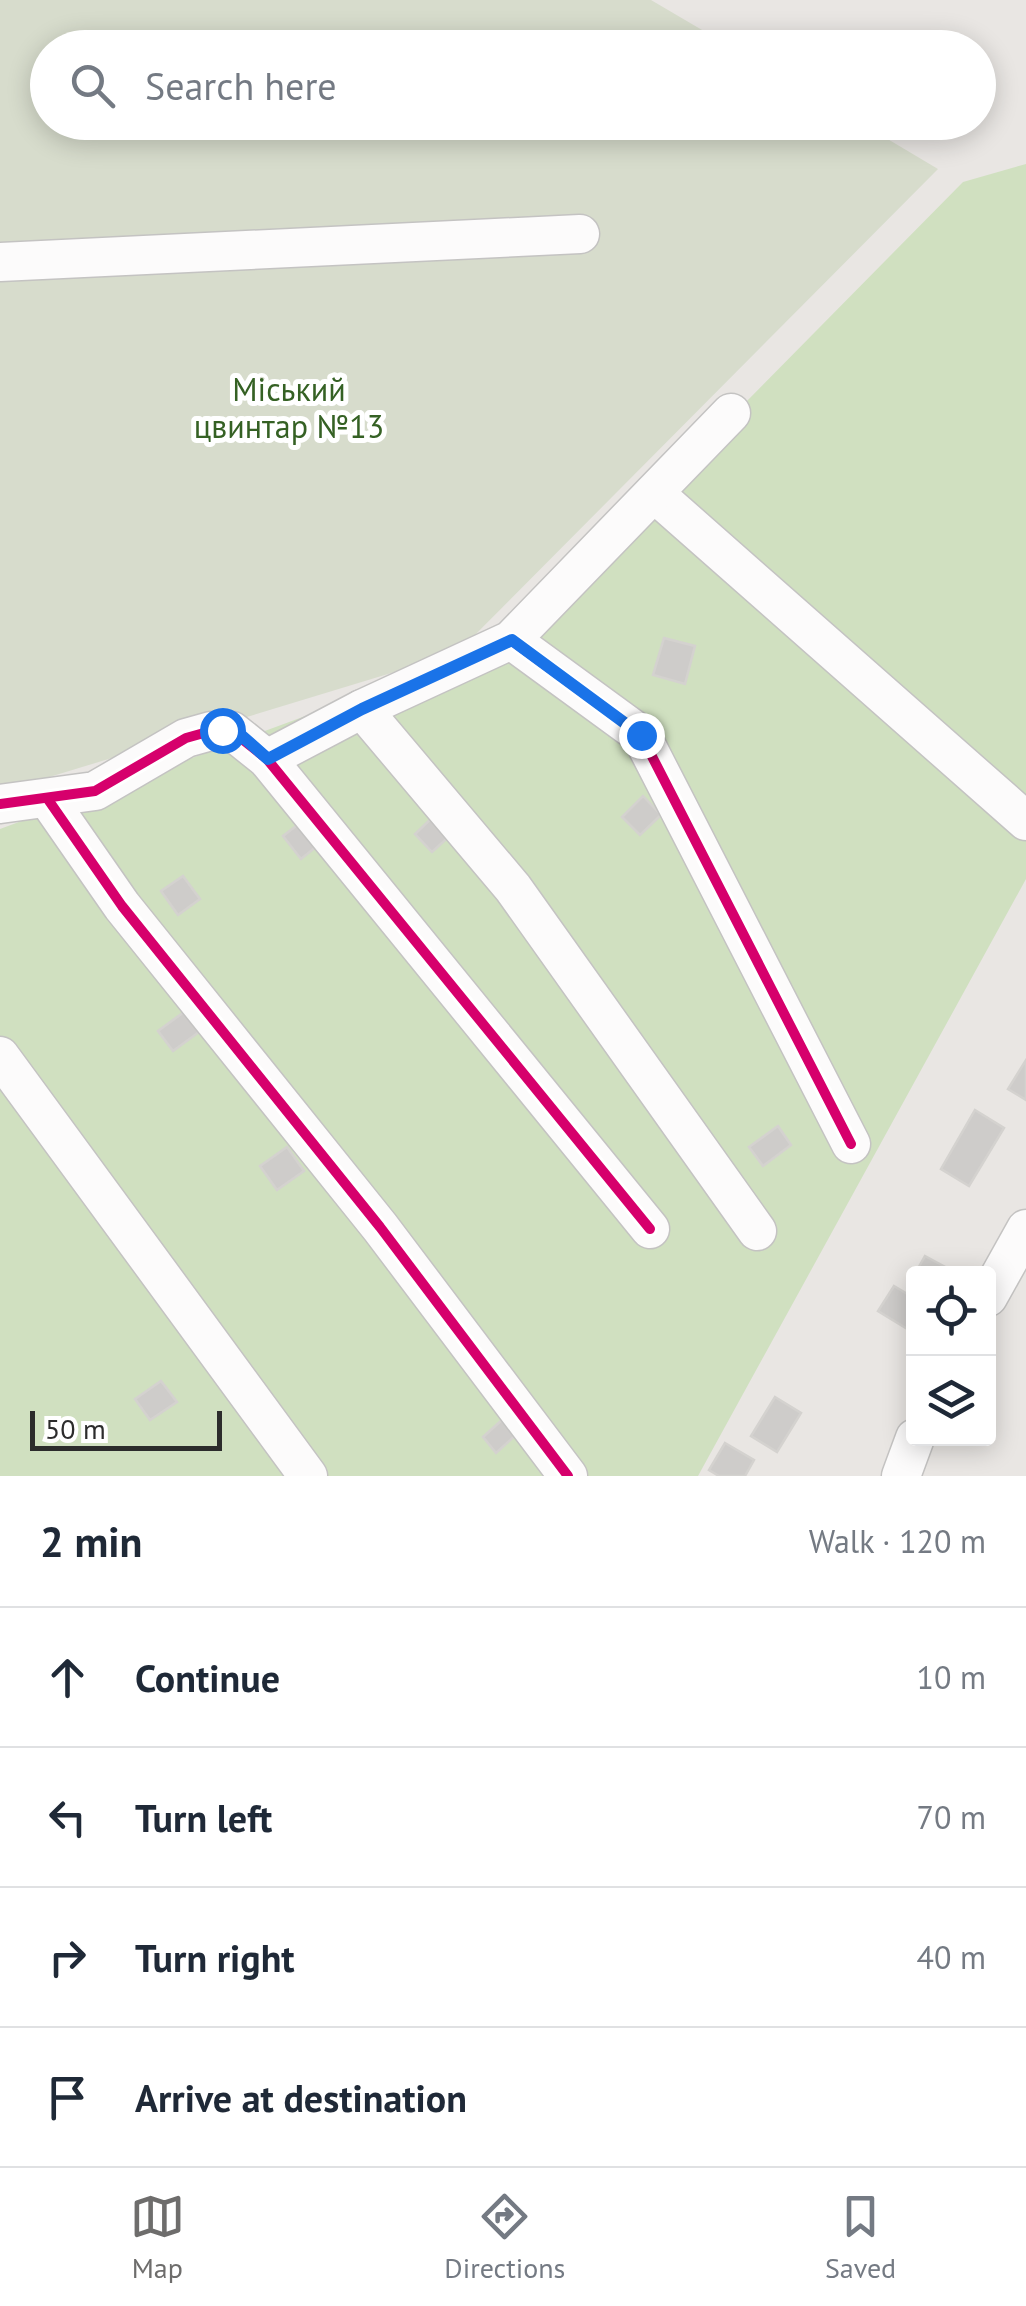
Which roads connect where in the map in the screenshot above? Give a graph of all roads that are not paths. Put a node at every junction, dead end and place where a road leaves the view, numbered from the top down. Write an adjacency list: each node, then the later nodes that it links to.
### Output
1 (580, 234): 2 (street)
2 (0, 262)
3 (731, 414): 4 (street)
4 (654, 494): 5 (street); 10 (street)
5 (512, 640): 6 (street); 12 (street)
6 (362, 709): 7 (street); 15 (street)
7 (268, 759): 8 (street); 13 (street)
8 (47, 798): 9 (street); 19 (street)
9 (0, 804)
10 (1026, 821)
11 (0, 1056): 18 (street)
12 (851, 1144)
13 (650, 1229)
14 (1026, 1229): 16 (street)
15 (757, 1231)
16 (996, 1283)
17 (913, 1446): 20 (street)
18 (308, 1476)
19 (568, 1476)
20 (900, 1476)

